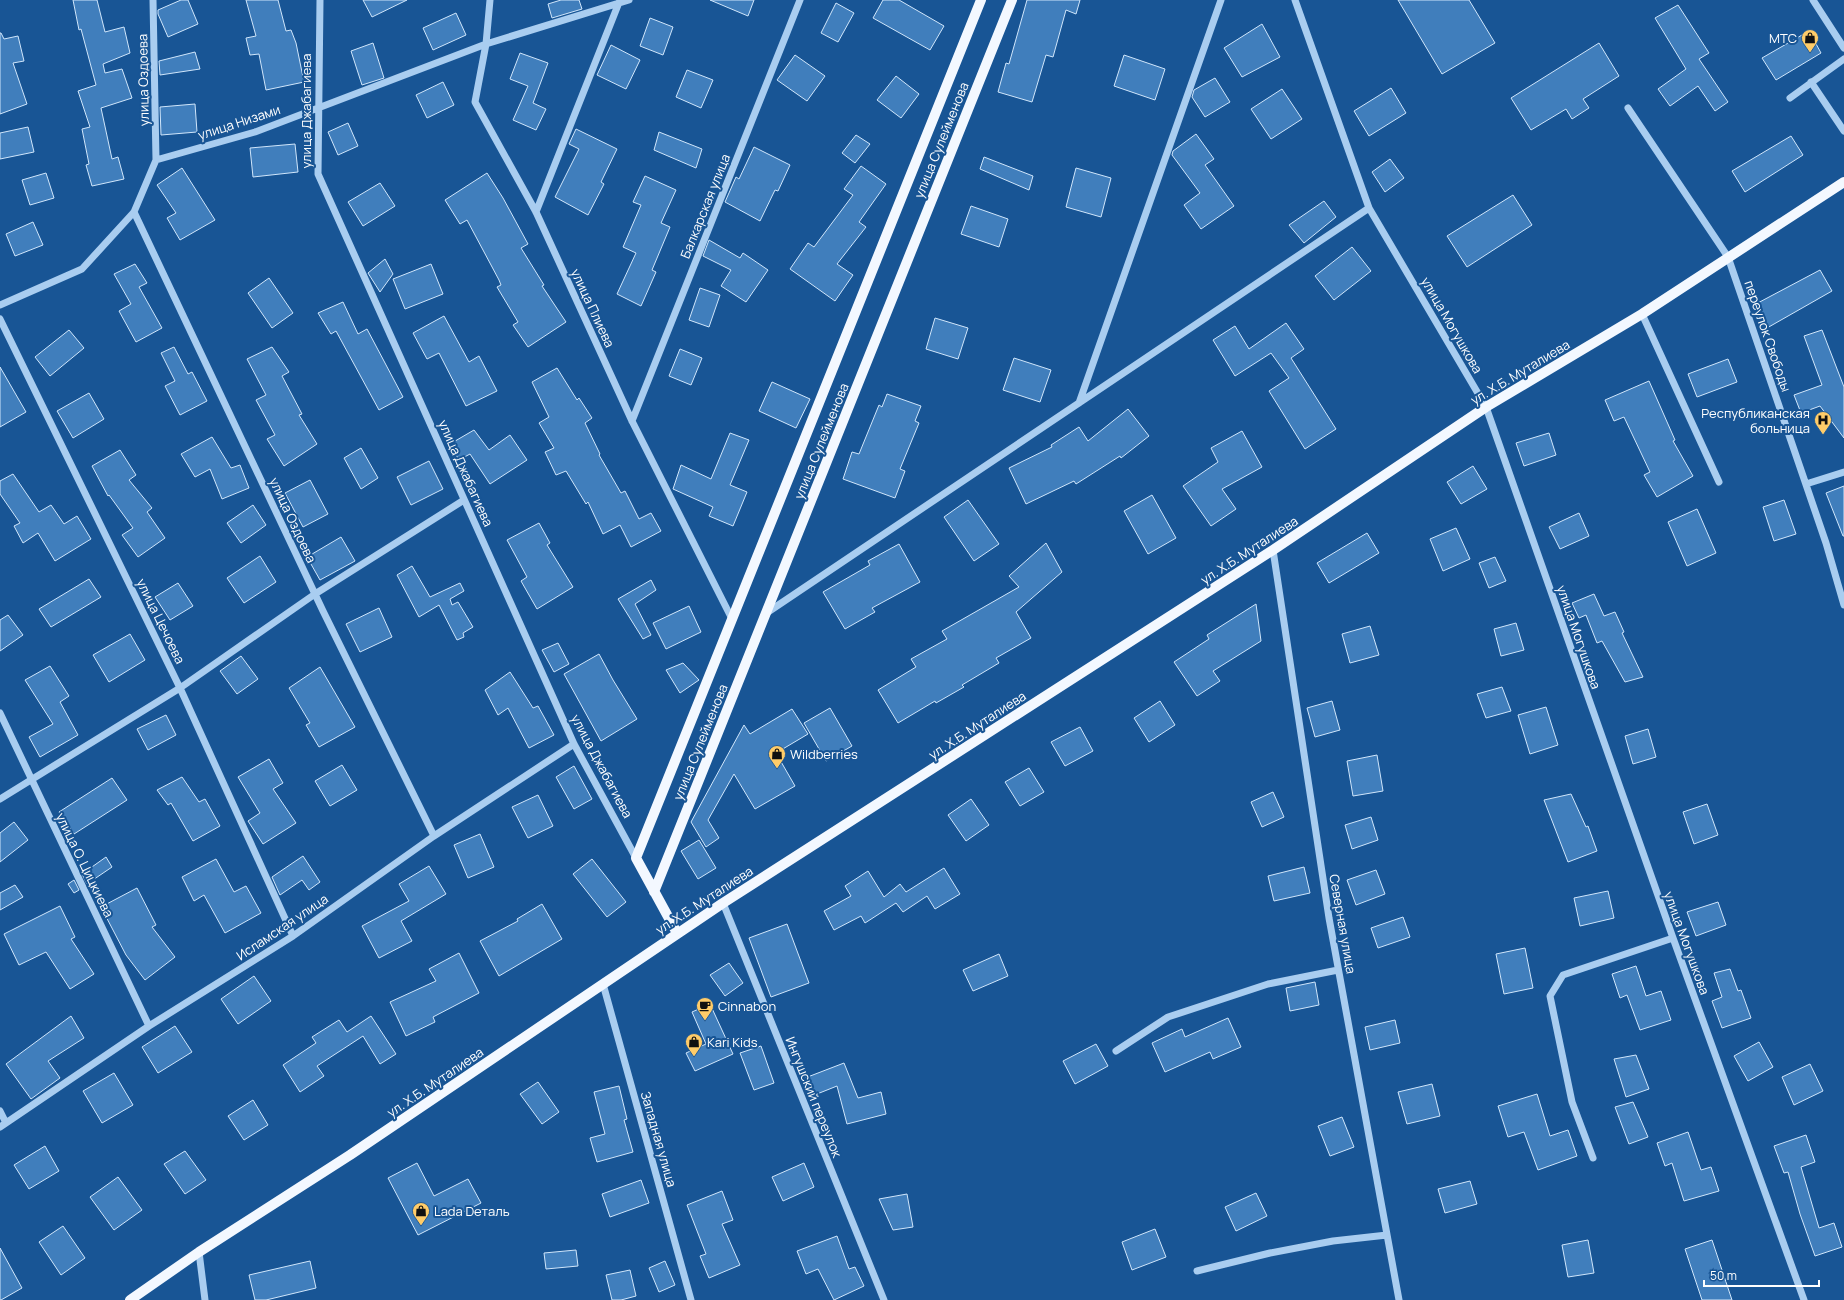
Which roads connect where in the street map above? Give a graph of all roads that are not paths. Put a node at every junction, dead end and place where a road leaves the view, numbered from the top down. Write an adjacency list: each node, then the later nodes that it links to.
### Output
1 (153, 0): 20 (street, улица Оздоева)
2 (320, 0): 17 (street, улица Джабагиева)
3 (490, 0): 12 (street, улица Плиева)
4 (629, 0): 11 (street, улица Низами)
5 (800, 0): 31 (street, Балкарская улица)
6 (981, 0): 40 (main road, улица Сулейменова)
7 (1012, 0): 39 (main road, улица Сулейменова)
8 (1221, 0): 29 (street)
9 (1295, 0): 22 (street, улица Могушкова)
10 (1813, 0): 13 (street)
11 (620, 2): 12 (street, улица Низами); 24 (street)
12 (486, 44): 17 (street, улица Низами); 24 (street, улица Плиева)
13 (1844, 48)
14 (1844, 59): 15 (street)
15 (1811, 82): 16 (street); 19 (street)
16 (1790, 98)
17 (318, 107): 20 (street, улица Низами); 35 (street, улица Джабагиева)
18 (1628, 108): 25 (street, переулок Свободы)
19 (1844, 131)
20 (156, 160): 23 (street)
21 (1844, 182): 25 (main road, ул. Х.Б. Муталиева)
22 (1369, 208): 29 (street); 30 (street, улица Могушкова)
23 (134, 212): 26 (street); 37 (street, улица Оздоева)
24 (536, 212): 31 (street, улица Плиева)
25 (1728, 257): 27 (main road, ул. Х.Б. Муталиева); 34 (street, переулок Свободы)
26 (0, 305)
27 (1642, 314): 30 (main road, ул. Х.Б. Муталиева); 33 (street)
28 (0, 319): 41 (street, улица Цечоева)
29 (1079, 403): 39 (street)
30 (1486, 407): 36 (main road, ул. Х.Б. Муталиева); 52 (street, улица Могушкова)
31 (632, 421): 40 (street, улица Плиева)
32 (1844, 472): 34 (street)
33 (1719, 482)
34 (1806, 484): 38 (street, переулок Свободы)
35 (464, 500): 37 (street); 43 (street, улица Джабагиева)
36 (1273, 550): 49 (main road, ул. Х.Б. Муталиева); 53 (street, Северная улица)
37 (315, 594): 41 (street); 46 (street, улица Оздоева)
38 (1844, 605)
39 (765, 615): 48 (main road, улица Сулейменова)
40 (732, 619): 47 (main road, улица Сулейменова)
41 (180, 688): 44 (street); 51 (street, улица Цечоева)
42 (0, 713): 44 (street, улица О. Цицкиева)
43 (574, 744): 46 (street, Исламская улица); 47 (street, улица Джабагиева)
44 (31, 781): 45 (street); 55 (street, улица О. Цицкиева)
45 (0, 799)
46 (434, 836): 51 (street, Исламская улица)
47 (636, 858): 48 (main road, улица Джабагиева)
48 (654, 892): 50 (main road, улица Джабагиева)
49 (723, 903): 50 (main road, ул. Х.Б. Муталиева); 66 (street, Ингушский переулок)
50 (677, 933): 54 (main road, ул. Х.Б. Муталиева)
51 (293, 936): 55 (street, Исламская улица)
52 (1673, 938): 59 (street); 68 (street, улица Могушкова)
53 (1338, 970): 56 (street); 60 (street, Северная улица)
54 (603, 984): 61 (main road, ул. Х.Б. Муталиева); 65 (street, Западная улица)
55 (149, 1026): 58 (street, Исламская улица)
56 (1116, 1051)
57 (0, 1111): 58 (street)
58 (3, 1125)
59 (1593, 1158)
60 (1387, 1235): 62 (street); 67 (street, Северная улица)
61 (199, 1252): 63 (main road, ул. Х.Б. Муталиева); 64 (street)
62 (1197, 1272)
63 (130, 1300)
64 (205, 1300)
65 (691, 1300)
66 (884, 1300)
67 (1399, 1300)
68 (1804, 1300)

